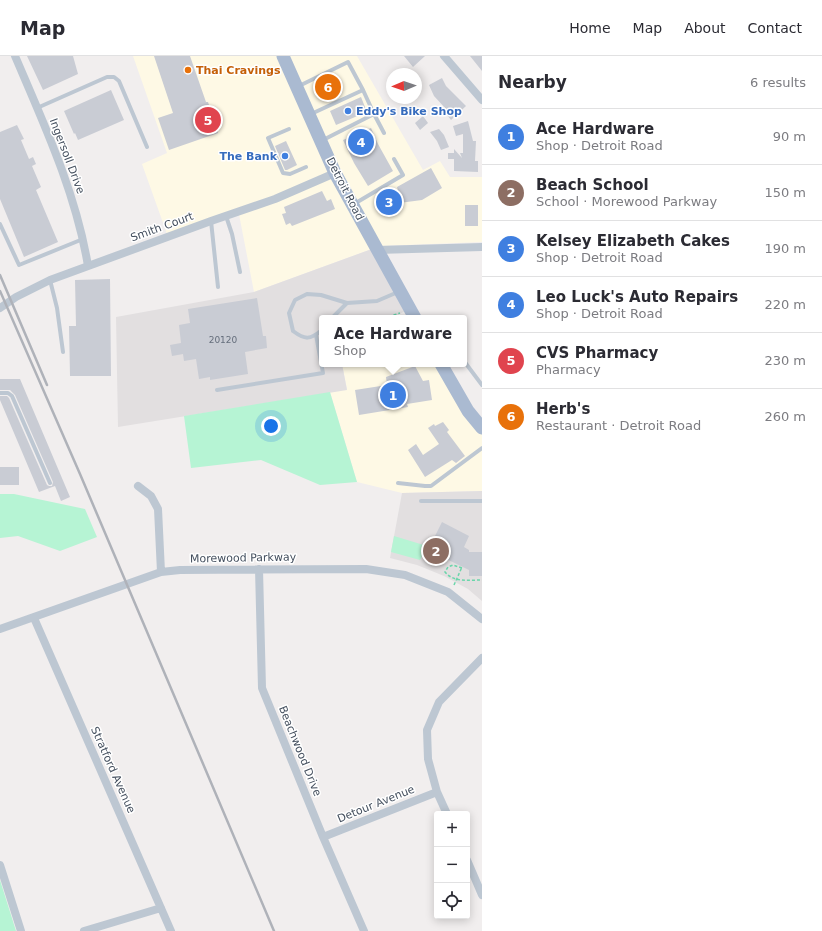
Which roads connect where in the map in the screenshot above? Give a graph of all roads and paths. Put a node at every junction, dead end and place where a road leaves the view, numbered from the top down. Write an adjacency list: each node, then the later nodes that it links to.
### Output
1 (15, 56): 7 (street, Ingersoll Drive)
2 (283, 56): 4 (main road, Detroit Road)
3 (444, 56): 6 (street)
4 (297, 87): 5 (lane); 9 (main road, Detroit Road)
5 (363, 90): 8 (lane); 9 (lane)
6 (482, 100)
7 (37, 108): 13 (lane); 21 (street, Ingersoll Drive)
8 (374, 114): 11 (lane); 12 (lane)
9 (309, 115): 12 (main road, Detroit Road)
10 (289, 129): 15 (lane)
11 (384, 133)
12 (321, 141): 16 (main road, Detroit Road)
13 (147, 146)
14 (394, 159): 17 (lane)
15 (306, 167)
16 (335, 173): 17 (main road, Detroit Road); 18 (street, Smith Court)
17 (352, 205): 23 (main road, Detroit Road)
18 (226, 216): 19 (street, Smith Court); 25 (lane)
19 (211, 221): 24 (street, Smith Court); 27 (lane)
20 (0, 224): 21 (lane)
21 (83, 239): 24 (street, Ingersoll Drive)
22 (482, 247): 23 (street)
23 (377, 250): 28 (main road, Detroit Road)
24 (88, 266): 26 (street, Smith Court)
25 (240, 272)
26 (50, 280): 30 (street, Smith Court); 38 (lane)
27 (218, 287)
28 (400, 291): 29 (lane); 34 (main road, Detroit Road)
29 (347, 303): 32 (lane); 36 (lane)
30 (0, 308)
31 (402, 313): 33 (path)
32 (335, 315)
33 (395, 315)
34 (413, 315)
35 (319, 332): 36 (lane)
36 (316, 335): 37 (lane)
37 (319, 351)
38 (63, 352)
39 (467, 365): 42 (lane)
40 (322, 367): 43 (lane)
41 (443, 367): 45 (main road)
42 (482, 384)
43 (217, 390)
44 (0, 393): 47 (lane)
45 (482, 428)
46 (482, 448): 48 (lane)
47 (50, 483)
48 (398, 483)
49 (138, 486): 53 (street)
50 (421, 501): 51 (lane)
51 (482, 501)
52 (259, 569): 53 (street, Morewood Parkway); 58 (street, Morewood Parkway); 63 (street, Beachwood Drive)
53 (161, 572): 57 (street, Morewood Parkway)
54 (456, 580): 54 (path); 55 (path); 56 (path)
55 (482, 580)
56 (454, 585)
57 (34, 618): 59 (street, Morewood Parkway); 67 (street, Stratford Avenue)
58 (482, 619)
59 (0, 629)
60 (482, 658): 61 (street)
61 (437, 792): 62 (street); 63 (street, Detour Avenue)
62 (446, 811)
63 (323, 837): 71 (street, Beachwood Drive)
64 (0, 865): 68 (street)
65 (470, 867): 66 (street)
66 (482, 895)
67 (161, 908): 69 (street); 70 (street, Stratford Avenue)
68 (21, 931)
69 (84, 931)
70 (171, 931)
71 (364, 931)

